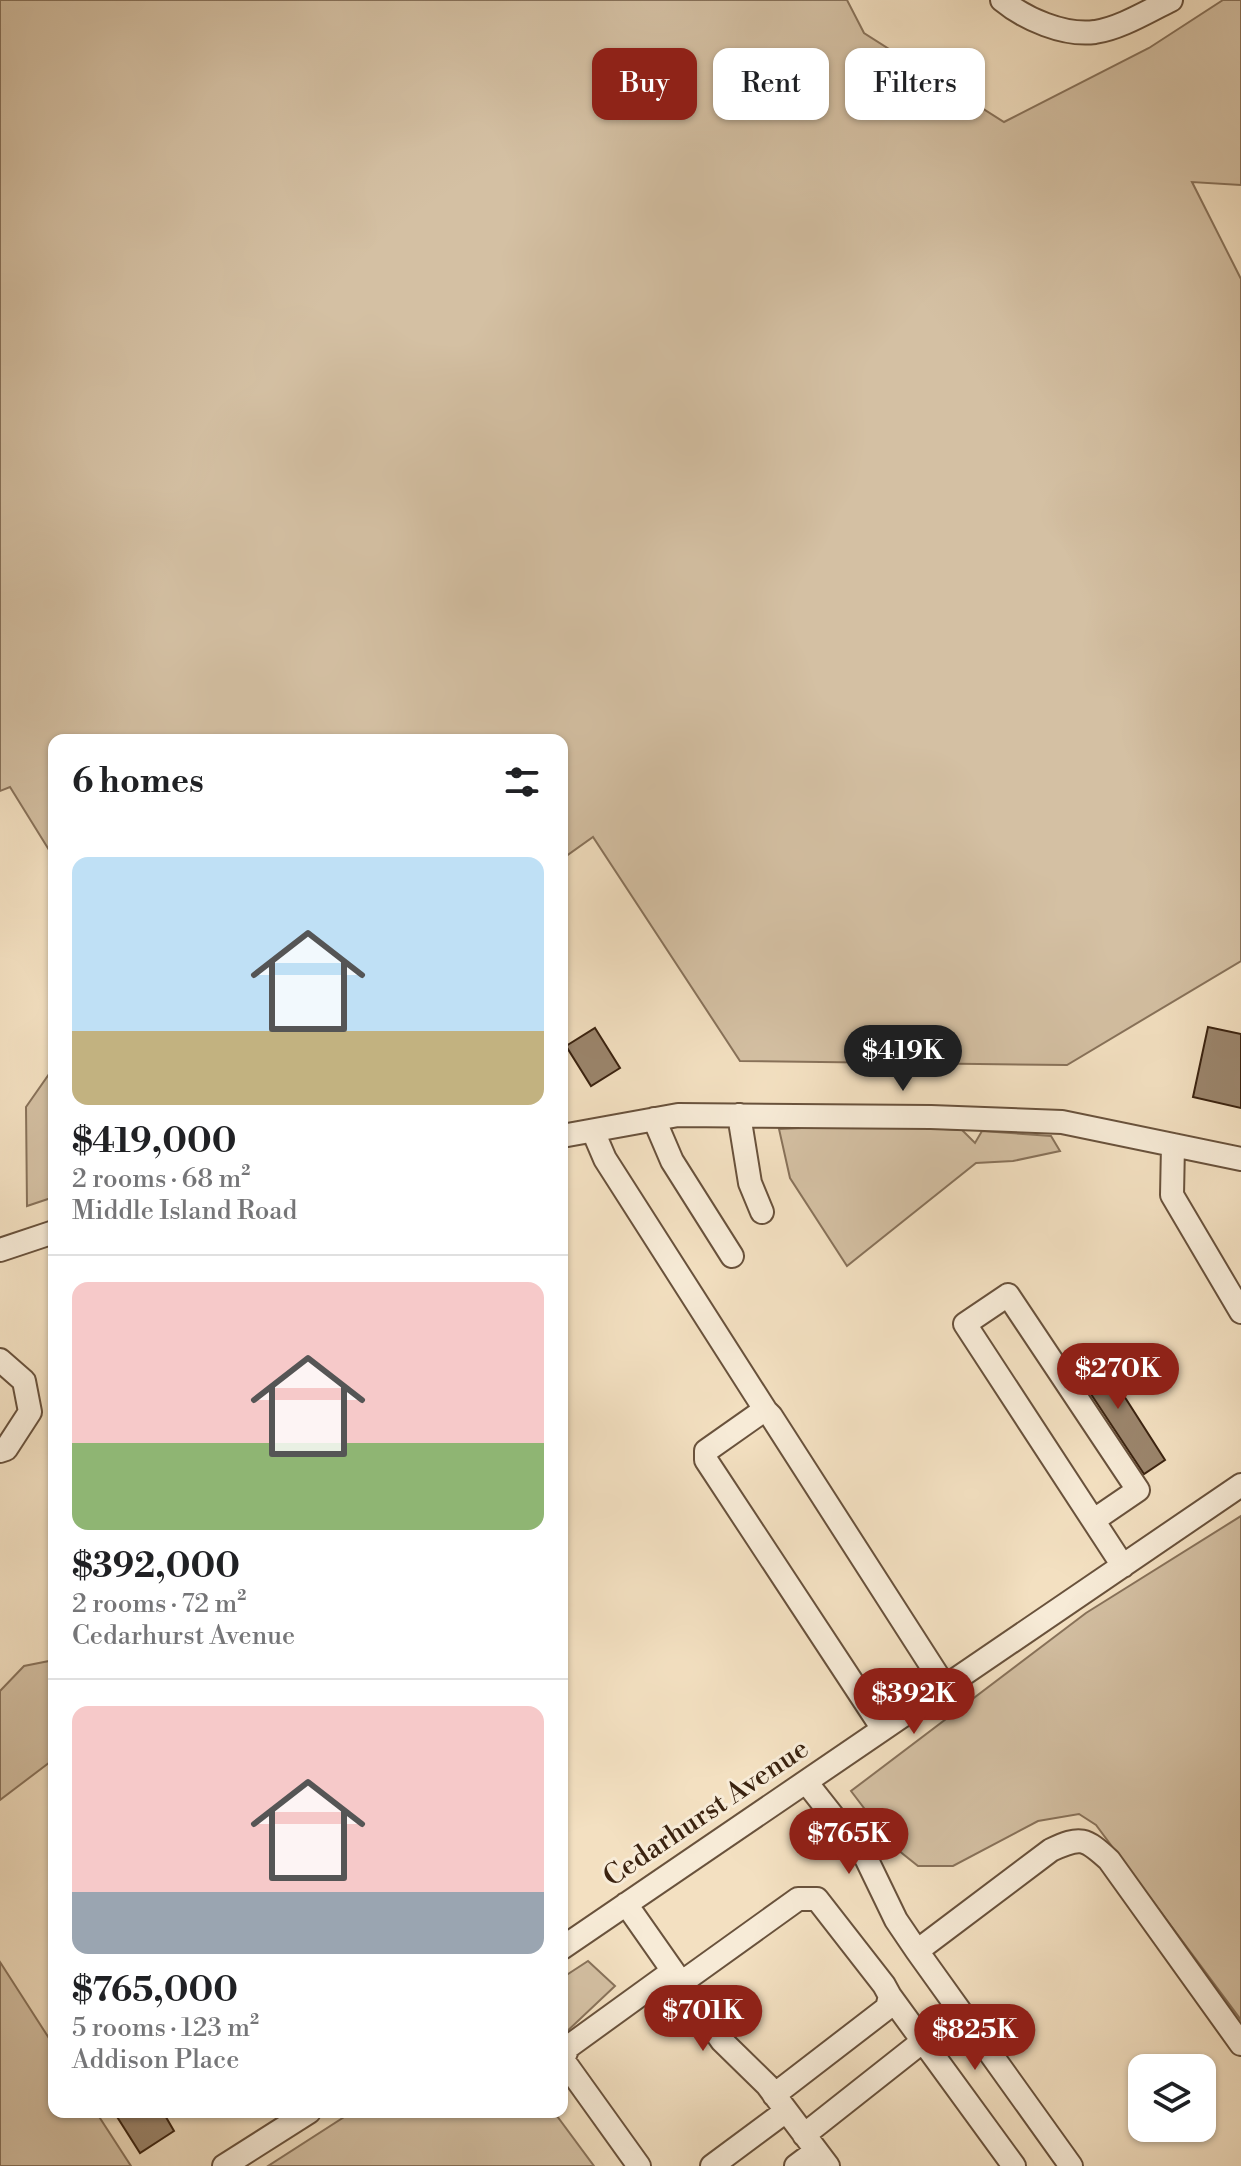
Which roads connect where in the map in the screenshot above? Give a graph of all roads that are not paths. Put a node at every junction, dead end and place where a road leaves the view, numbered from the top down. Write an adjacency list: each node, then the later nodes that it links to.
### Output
1 (1002, 0): 2 (street)
2 (1171, 0)
3 (739, 1115): 4 (street); 7 (street); 9 (street)
4 (654, 1119): 5 (street); 12 (street)
5 (593, 1131): 6 (street); 15 (street)
6 (568, 1135)
7 (1173, 1145): 8 (street); 13 (street)
8 (1241, 1159)
9 (762, 1212)
10 (48, 1234): 11 (street)
11 (0, 1250)
12 (732, 1256)
13 (1241, 1312)
14 (0, 1360): 16 (street)
15 (766, 1411): 20 (street); 21 (street)
16 (0, 1451)
17 (1241, 1485): 19 (street, Cedarhurst Avenue)
18 (1094, 1520): 18 (street); 19 (street)
19 (1123, 1566): 20 (street, Cedarhurst Avenue)
20 (945, 1687): 21 (street, Cedarhurst Avenue)
21 (883, 1729): 22 (street, Cedarhurst Avenue)
22 (806, 1782): 23 (street, Cedarhurst Avenue); 25 (street)
23 (626, 1904): 24 (street, Cedarhurst Avenue); 26 (street)
24 (568, 1944)
25 (917, 1951): 29 (street); 40 (street)
26 (677, 1977): 27 (street); 30 (street); 32 (street)
27 (890, 1996): 28 (street); 32 (street)
28 (923, 2041): 34 (street); 39 (street)
29 (1241, 2044)
30 (568, 2047)
31 (568, 2067): 36 (street)
32 (780, 2103): 34 (street); 37 (street)
33 (300, 2118): 35 (street)
34 (816, 2151): 38 (street)
35 (224, 2166)
36 (639, 2166)
37 (712, 2166)
38 (796, 2166)
39 (1014, 2166)
40 (1071, 2166)

